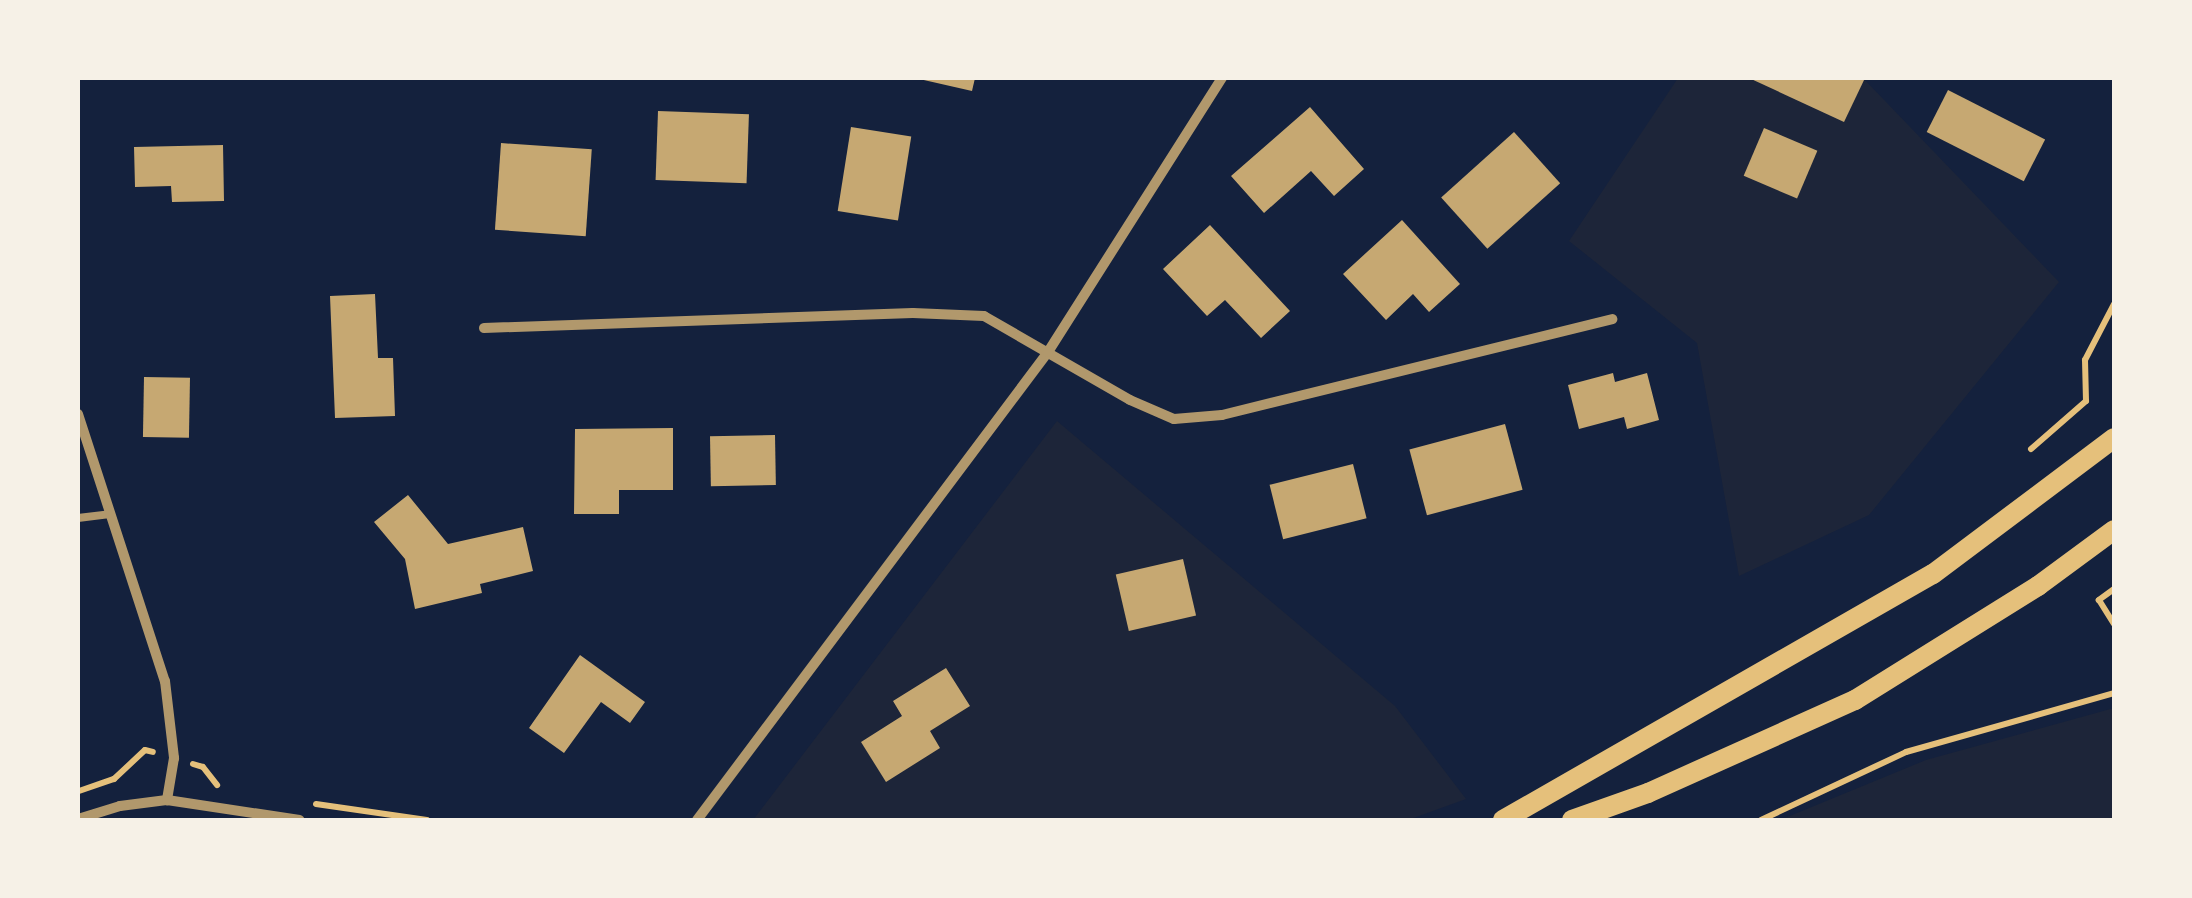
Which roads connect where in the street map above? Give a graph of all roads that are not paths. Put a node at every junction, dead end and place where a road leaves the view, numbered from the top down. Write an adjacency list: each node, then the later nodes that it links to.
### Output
1 (1222, 78): 4 (street)
2 (1612, 319): 4 (street)
3 (484, 328): 4 (street)
4 (1048, 352): 13 (street)
5 (78, 414): 7 (street)
6 (2114, 438): 14 (main road)
7 (110, 514): 8 (lane); 10 (street)
8 (78, 518)
9 (2114, 530): 15 (main road)
10 (167, 800): 11 (street); 12 (street)
11 (78, 820)
12 (300, 820)
13 (697, 820)
14 (1503, 820)
15 (1572, 820)

